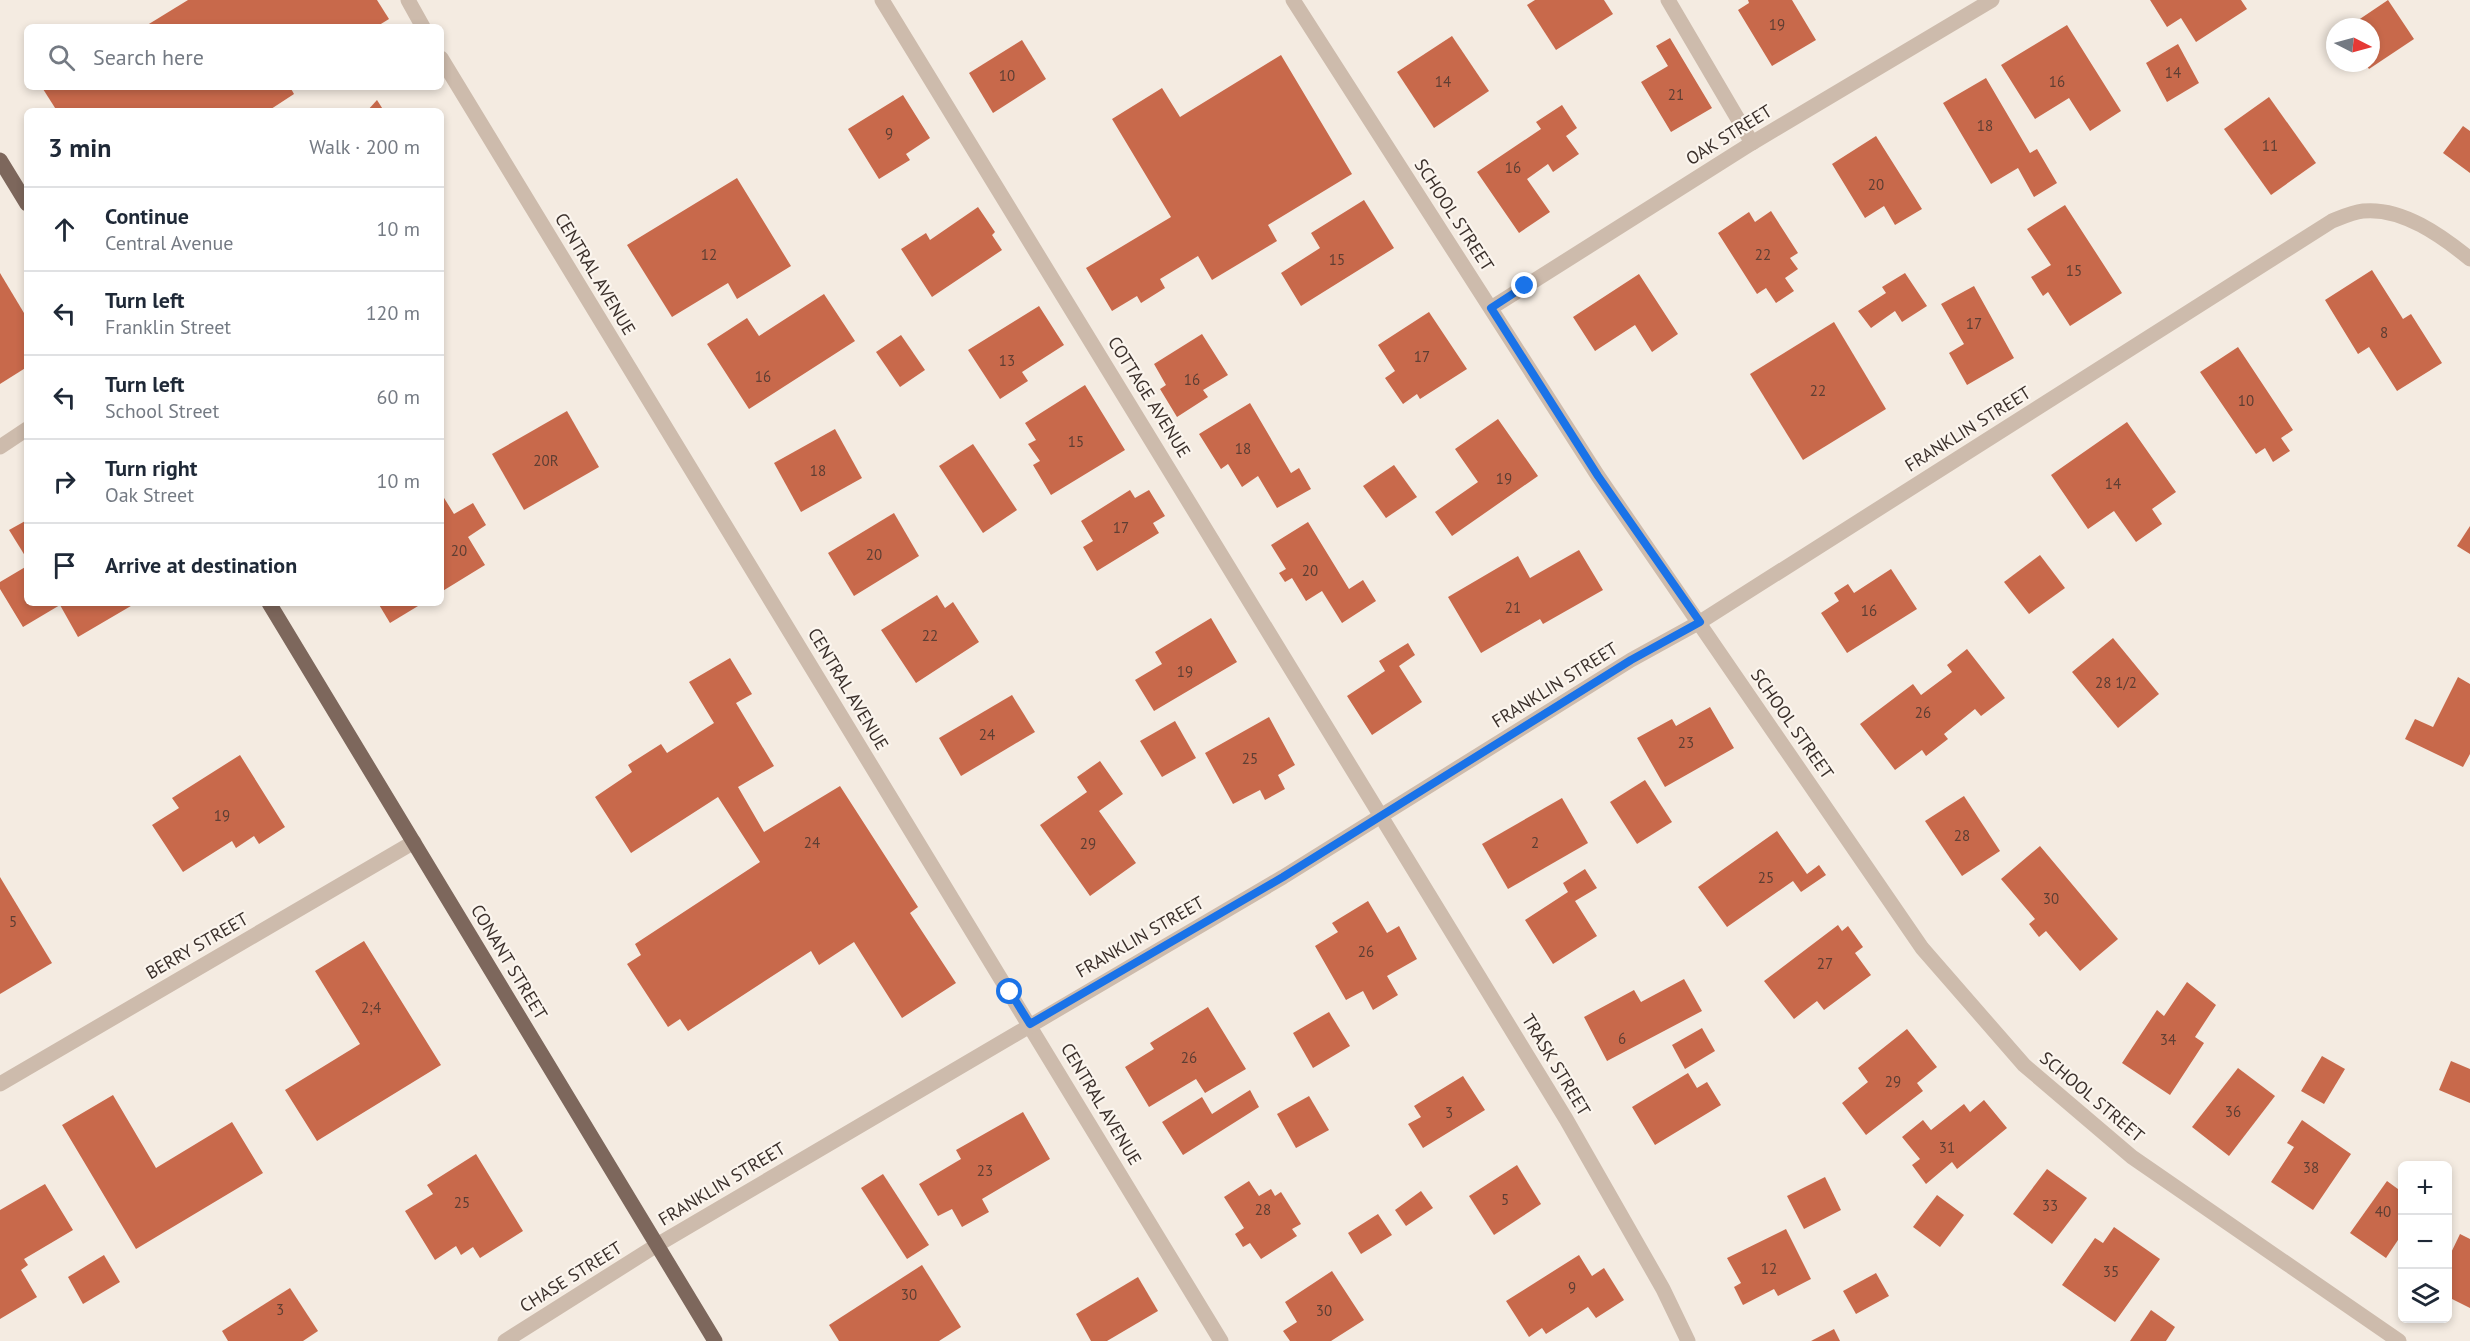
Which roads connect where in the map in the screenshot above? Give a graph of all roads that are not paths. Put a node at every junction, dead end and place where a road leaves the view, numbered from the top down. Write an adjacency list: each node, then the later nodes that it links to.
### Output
1 (408, 0): 6 (street)
2 (882, 0): 17 (street, COTTAGE AVENUE)
3 (1293, 0): 12 (street, SCHOOL STREET)
4 (1668, 0): 8 (street)
5 (1992, 0): 8 (street, OAK STREET)
6 (421, 24)
7 (444, 63): 19 (street, CENTRAL AVENUE)
8 (1752, 143): 12 (street, OAK STREET)
9 (0, 160): 10 (main road)
10 (24, 199)
11 (2470, 260): 16 (street, FRANKLIN STREET)
12 (1491, 308): 16 (street, SCHOOL STREET)
13 (24, 431): 14 (street)
14 (0, 447)
15 (271, 606): 18 (main road, CONANT STREET)
16 (1700, 622): 17 (street, FRANKLIN STREET); 26 (street, SCHOOL STREET)
17 (1382, 815): 19 (street, FRANKLIN STREET); 25 (street, TRASK STREET)
18 (414, 842): 20 (street, BERRY STREET); 21 (main road, CONANT STREET)
19 (1030, 1024): 21 (street, FRANKLIN STREET); 24 (street, CENTRAL AVENUE)
20 (0, 1084)
21 (657, 1245): 22 (street, CHASE STREET); 23 (main road, CONANT STREET)
22 (505, 1341)
23 (715, 1341)
24 (1221, 1341)
25 (1688, 1341)
26 (2399, 1341)

